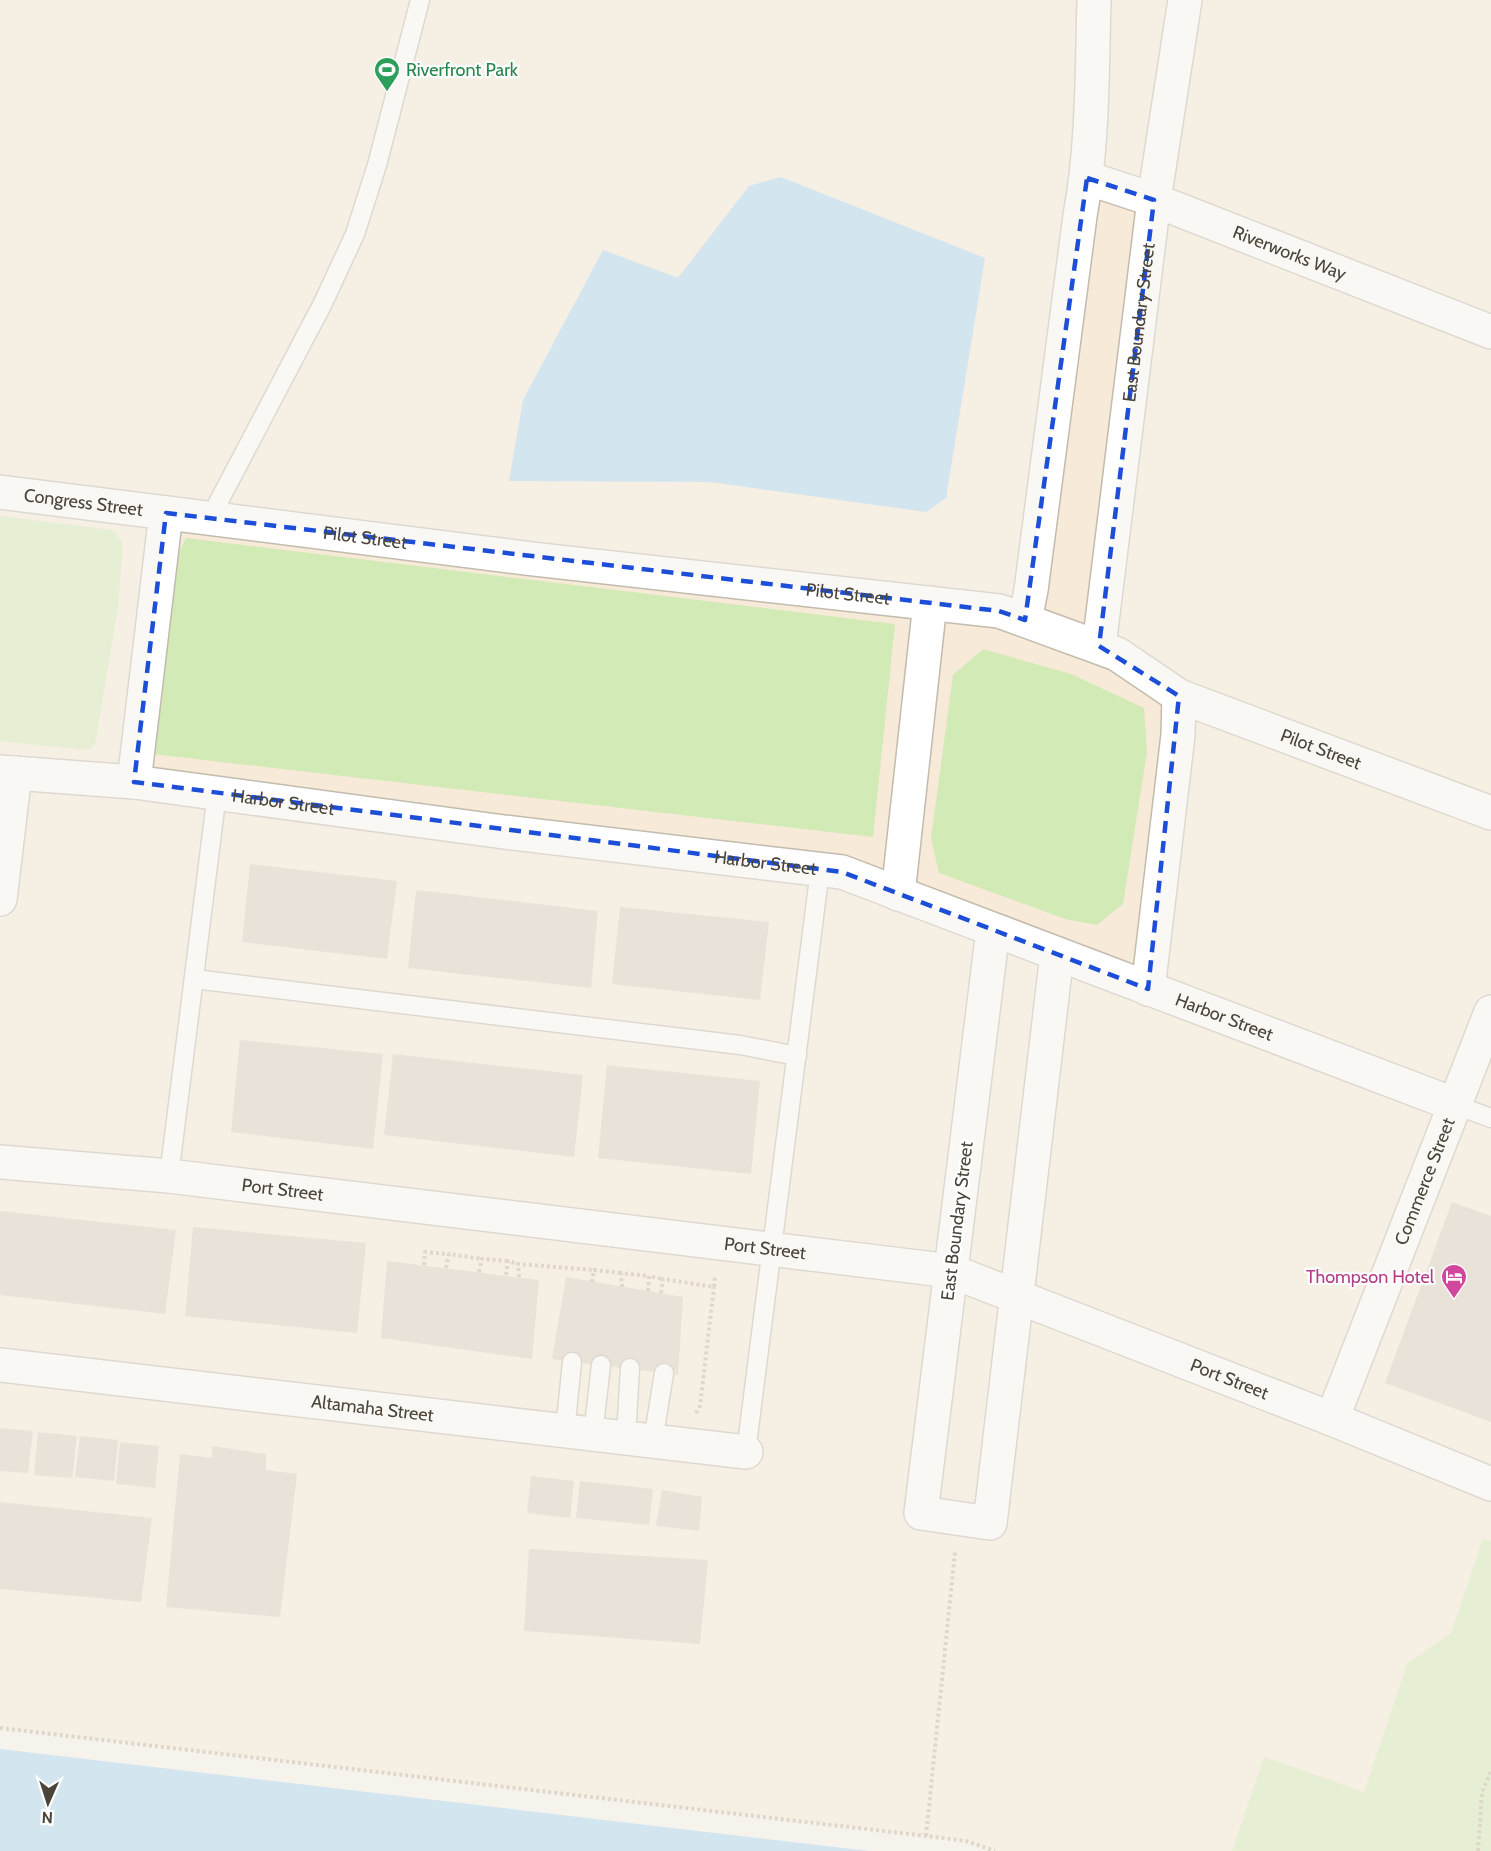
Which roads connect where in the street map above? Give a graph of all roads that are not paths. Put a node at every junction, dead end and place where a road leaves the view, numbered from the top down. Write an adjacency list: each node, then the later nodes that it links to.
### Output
1 (420, 0): 9 (lane)
2 (1094, 0): 4 (street)
3 (1185, 0): 5 (street, East Boundary Street)
4 (1087, 178): 5 (street, Riverworks Way); 11 (street)
5 (1154, 200): 6 (street, Riverworks Way); 12 (street, East Boundary Street)
6 (1491, 332)
7 (0, 492): 8 (street, Congress Street)
8 (166, 513): 9 (street, Pilot Street); 15 (street)
9 (210, 518): 10 (street, Pilot Street)
10 (930, 603): 11 (street, Pilot Street); 19 (street)
11 (1025, 620): 12 (street, Pilot Street)
12 (1099, 646): 13 (street, Pilot Street)
13 (1179, 696): 17 (street, Pilot Street); 24 (street)
14 (7, 772): 15 (street, Harbor Street); 20 (street)
15 (134, 782): 16 (street, Harbor Street)
16 (217, 793): 18 (street, Harbor Street); 23 (lane)
17 (1491, 813)
18 (820, 870): 19 (street, Harbor Street); 26 (lane)
19 (898, 894): 21 (street, Harbor Street)
20 (0, 898)
21 (993, 930): 22 (street, Harbor Street); 32 (street, East Boundary Street)
22 (1057, 954): 24 (street, Harbor Street); 33 (street)
23 (194, 979): 26 (lane); 30 (lane)
24 (1148, 989): 27 (street, Harbor Street)
25 (1491, 1012): 27 (street, Commerce Street)
26 (797, 1056): 31 (lane)
27 (1456, 1105): 28 (lane, Harbor Street); 39 (street, Commerce Street)
28 (1491, 1118)
29 (0, 1162): 30 (street, Port Street)
30 (169, 1176): 31 (street, Port Street)
31 (771, 1250): 32 (street, Port Street); 42 (lane)
32 (951, 1271): 33 (street, Port Street); 33 (street, East Boundary Street)
33 (1015, 1297): 39 (street, Port Street)
34 (572, 1362): 40 (lane)
35 (0, 1365): 40 (street, Altamaha Street)
36 (601, 1365): 40 (lane)
37 (630, 1368): 41 (lane)
38 (664, 1373): 41 (lane)
39 (1332, 1419): 43 (street, Port Street)
40 (579, 1433): 41 (street, Altamaha Street)
41 (640, 1440): 42 (street, Altamaha Street)
42 (746, 1452)
43 (1491, 1484)

